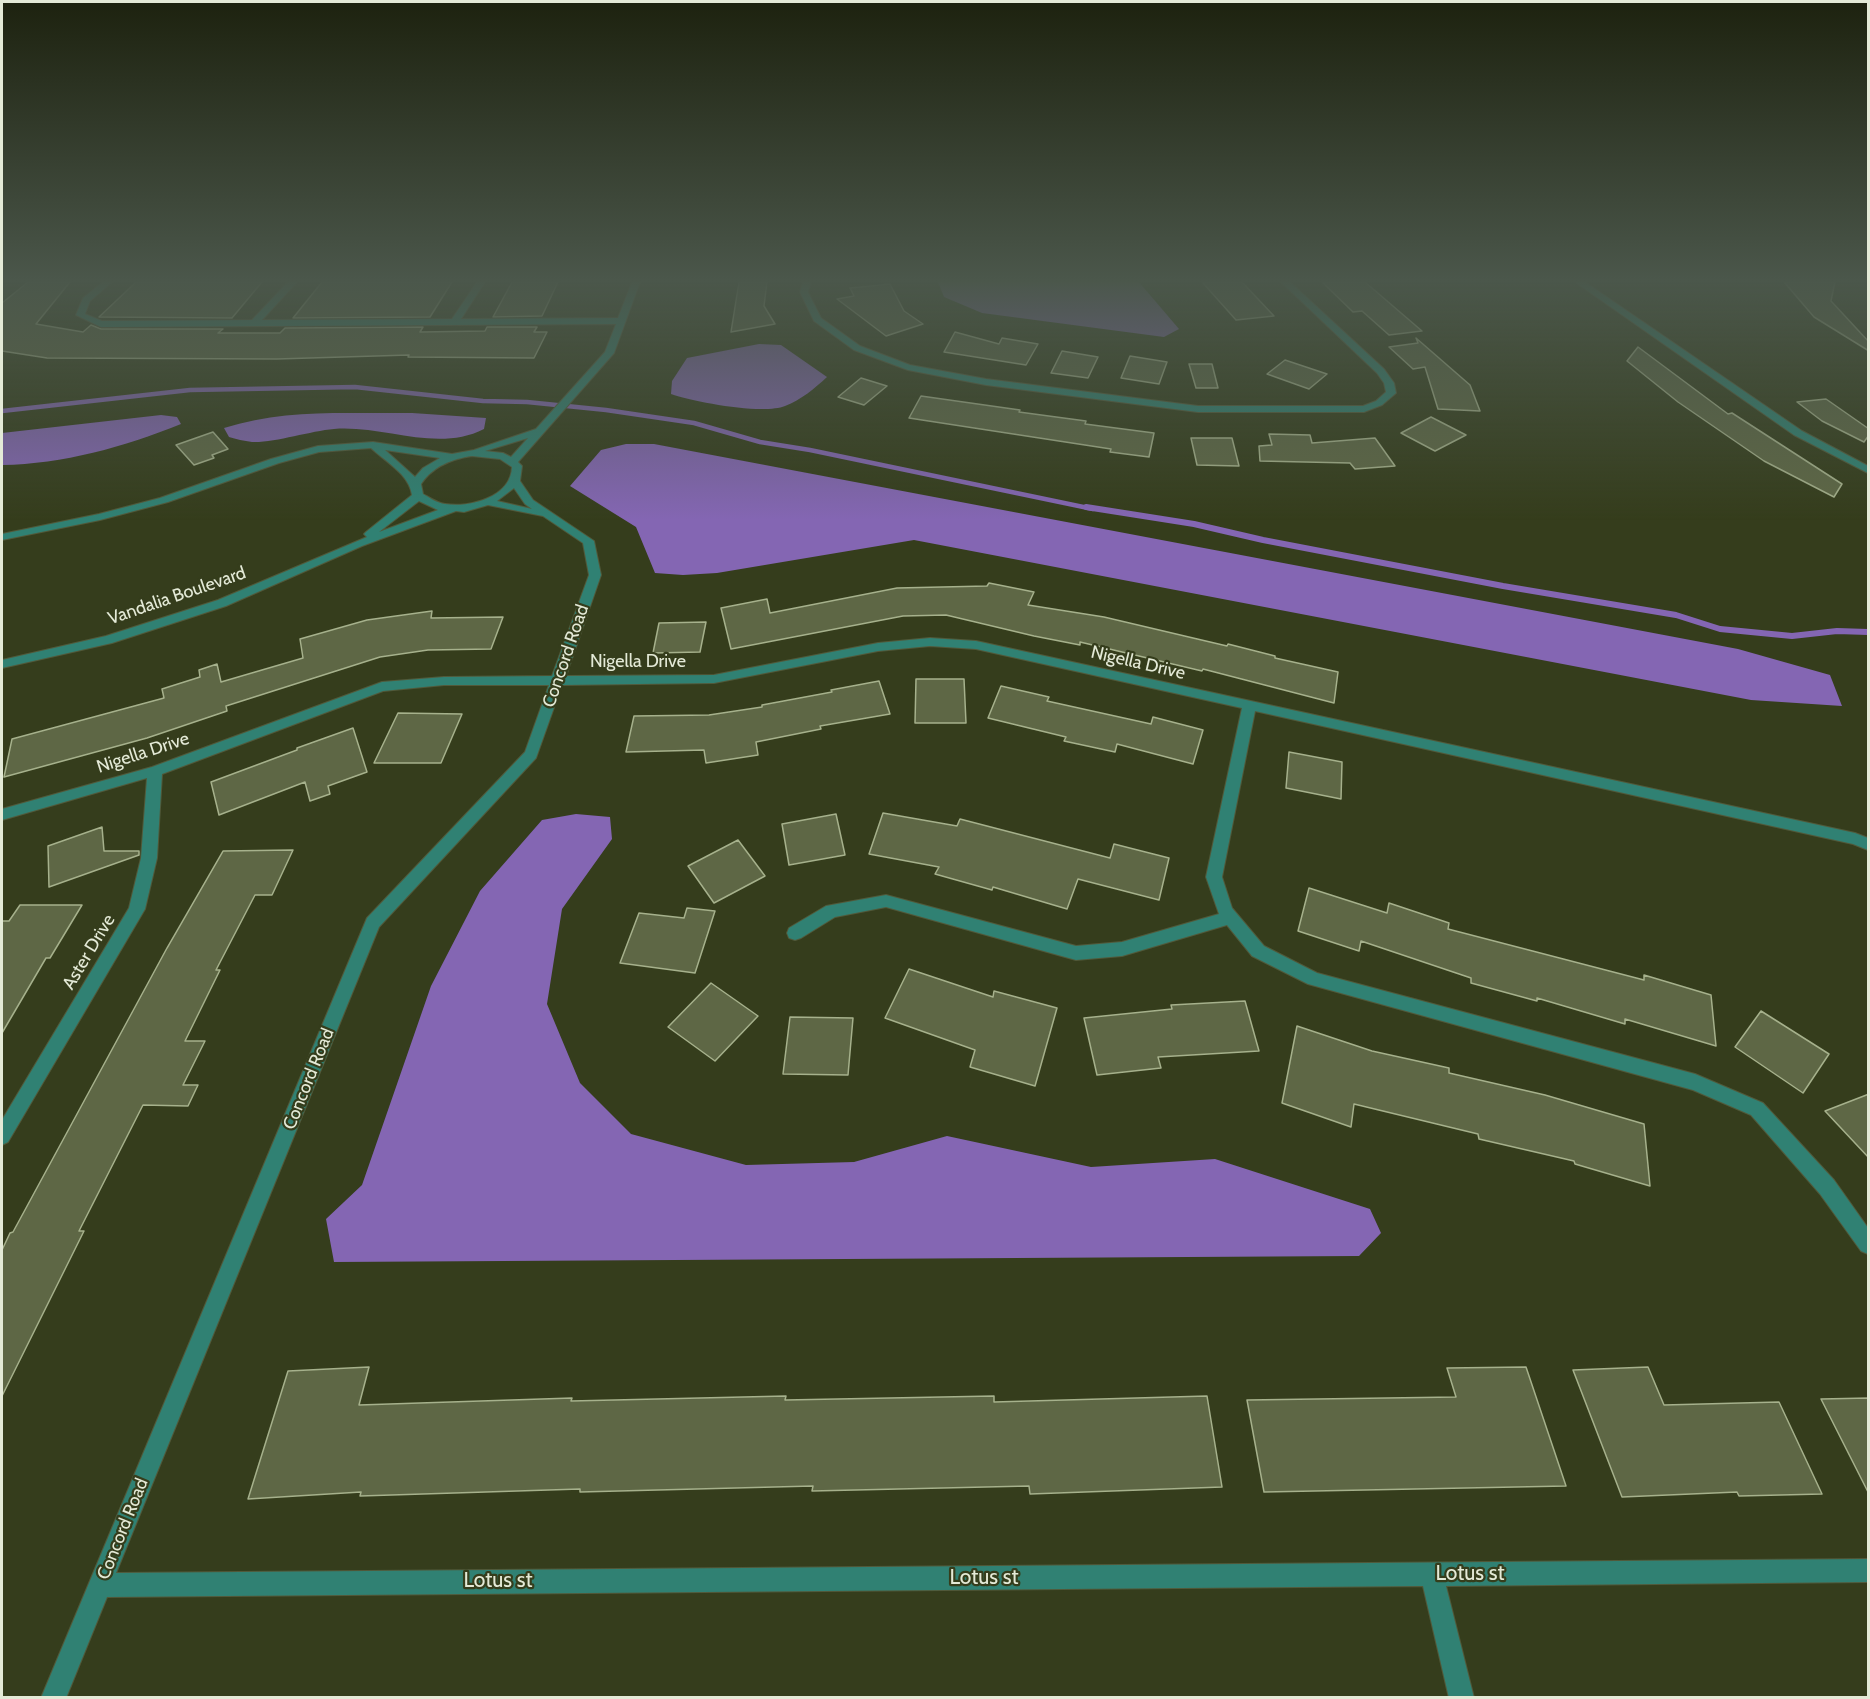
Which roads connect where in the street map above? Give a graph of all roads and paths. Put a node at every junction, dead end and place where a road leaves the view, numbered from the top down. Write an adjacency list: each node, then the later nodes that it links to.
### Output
1 (601, 361): 5 (street)
2 (893, 361): 3 (street)
3 (1371, 361)
4 (1694, 361): 10 (street)
5 (539, 431): 7 (street); 9 (street)
6 (373, 446): 8 (street); 12 (street); 17 (street)
7 (472, 453): 8 (street); 9 (street)
8 (452, 457): 12 (street)
9 (513, 461): 11 (street)
10 (1869, 470)
11 (516, 482): 14 (street); 16 (street, Concord Road)
12 (416, 483): 13 (street)
13 (418, 496): 15 (street); 18 (street, Vandalia Boulevard)
14 (487, 502): 15 (street); 16 (street, Concord Road)
15 (452, 508): 18 (street, Vandalia Boulevard)
16 (552, 516): 20 (street, Concord Road)
17 (2, 537)
18 (358, 544): 19 (street, Vandalia Boulevard)
19 (2, 664)
20 (558, 679): 21 (street, Nigella Drive); 22 (street, Nigella Drive); 31 (street, Concord Road)
21 (1249, 707): 24 (street, Nigella Drive); 25 (street)
22 (155, 771): 23 (street, Nigella Drive); 27 (street, Aster Drive)
23 (2, 814)
24 (1862, 842)
25 (1230, 918): 26 (street); 28 (street)
26 (795, 933)
27 (2, 1136)
28 (1869, 1244)
29 (1869, 1571): 30 (street, Lotus st)
30 (1432, 1575): 31 (street, Lotus st); 33 (street)
31 (100, 1585): 32 (street, Concord Road)
32 (53, 1698)
33 (1462, 1698)

